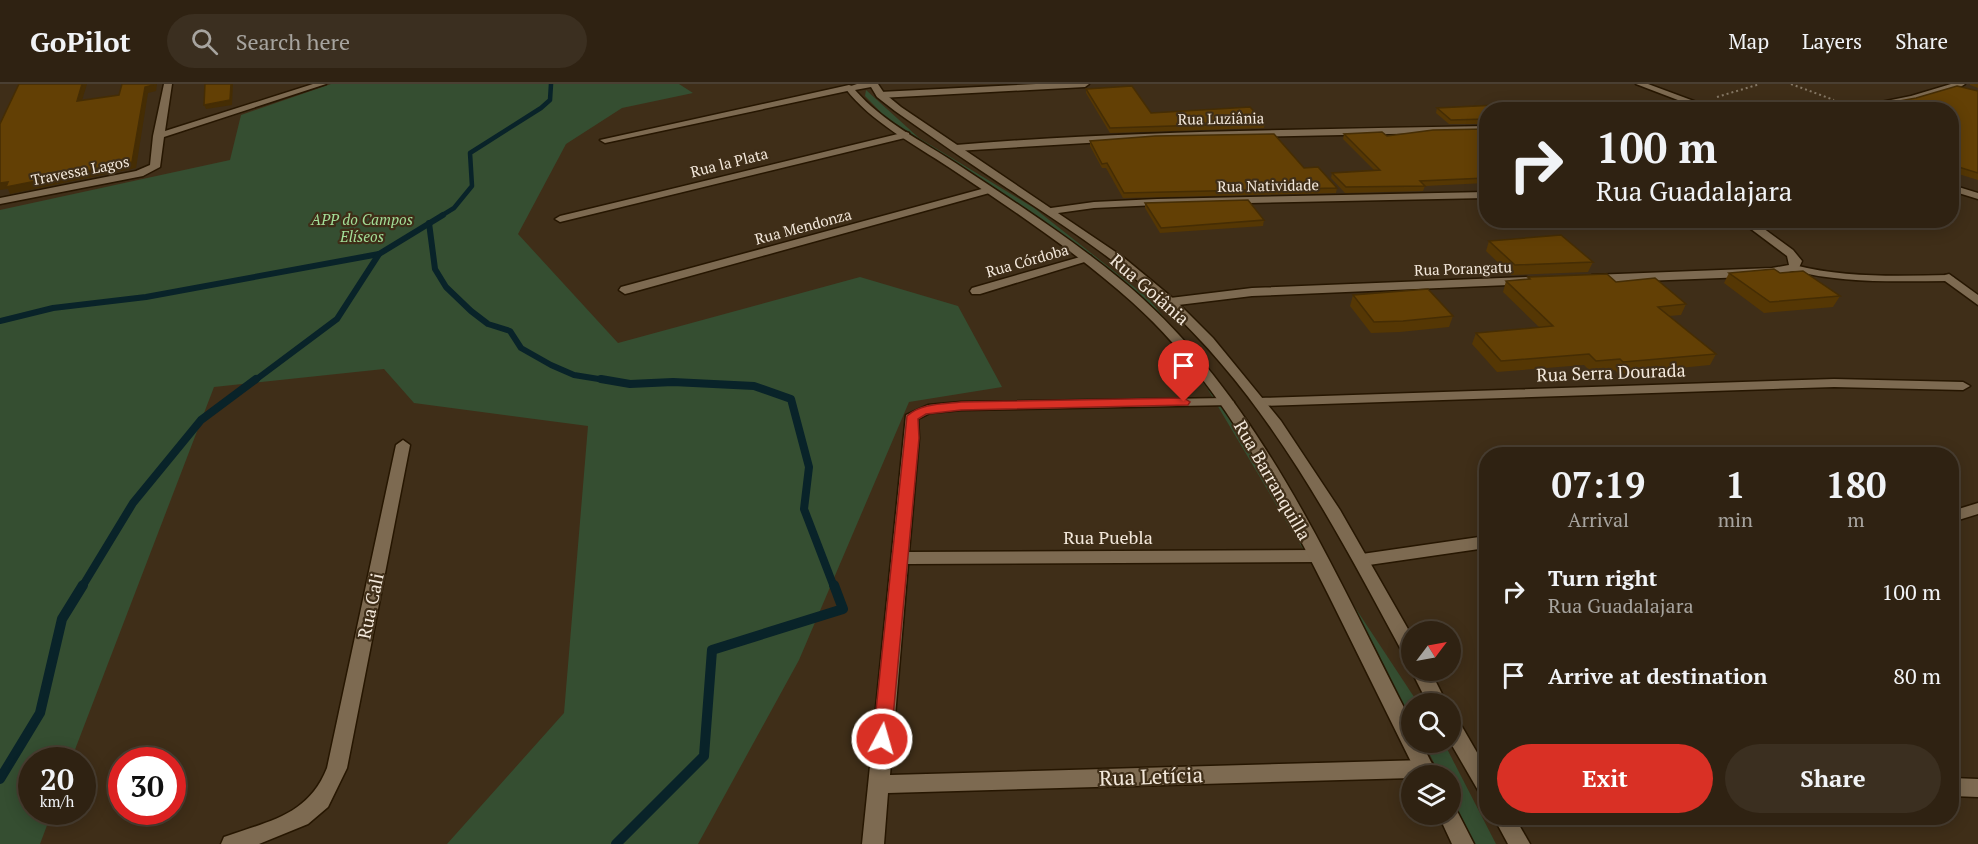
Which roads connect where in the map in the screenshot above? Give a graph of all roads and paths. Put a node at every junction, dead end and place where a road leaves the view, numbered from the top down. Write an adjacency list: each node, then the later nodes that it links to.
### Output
1 (168, 84): 18 (street)
2 (322, 84): 18 (street)
3 (873, 84): 9 (street); 11 (street, Rua Goiânia)
4 (1085, 84): 11 (street)
5 (1640, 84): 12 (street)
6 (1760, 84): 13 (path)
7 (1791, 84): 14 (path)
8 (1958, 85): 10 (street); 15 (street)
9 (849, 88): 17 (street, Rua Barranquilla); 19 (street)
10 (1970, 91)
11 (880, 95): 20 (street, Rua Goiânia)
12 (1693, 102)
13 (1699, 102)
14 (1833, 102)
15 (1889, 102)
16 (1479, 129): 20 (street, Rua Luziânia)
17 (906, 135): 21 (street, Rua Barranquilla); 27 (street, Rua la Plata)
18 (158, 136): 25 (street, Travessa Lagos)
19 (605, 140)
20 (956, 148): 26 (street, Rua Goiânia)
21 (989, 189): 29 (street, Rua Barranquilla); 34 (street, Rua Mendonza)
22 (1959, 190): 24 (street)
23 (1479, 195): 26 (street, Rua Natividade)
24 (1978, 196)
25 (0, 201)
26 (1051, 211): 37 (street, Rua Goiânia)
27 (560, 219)
28 (1755, 228): 30 (street)
29 (1087, 258): 35 (street, Rua Córdoba); 38 (street, Rua Barranquilla)
30 (1794, 268): 31 (lane); 32 (street)
31 (1949, 278): 36 (street)
32 (1583, 279)
33 (1535, 281): 37 (street, Rua Porangatu)
34 (625, 290)
35 (976, 291)
36 (1978, 301)
37 (1174, 306): 38 (street, Rua Porangatu); 41 (street, Rua Goiânia)
38 (1156, 317): 40 (street, Rua Barranquilla)
39 (1963, 386): 41 (street, Rua Serra Dourada)
40 (1227, 402): 46 (street, Rua Barranquilla); 47 (street)
41 (1260, 402): 48 (street, Rua Goiânia)
42 (403, 445): 59 (street, Rua Cali)
43 (1978, 508): 44 (street)
44 (1959, 515)
45 (1479, 543): 48 (street)
46 (1317, 556): 47 (street, Rua Puebla); 51 (street, Rua Barranquilla)
47 (900, 558): 54 (street)
48 (1362, 560): 49 (street, Rua Goiânia)
49 (1401, 633)
50 (1461, 740): 52 (street)
51 (1422, 765)
52 (1479, 768)
53 (1401, 773): 54 (street, Rua Letícia)
54 (877, 784): 60 (street)
55 (1959, 787): 56 (street)
56 (1978, 788)
57 (1453, 825): 61 (street)
58 (1508, 825): 62 (street)
59 (232, 844)
60 (873, 844)
61 (1462, 844)
62 (1519, 844)

